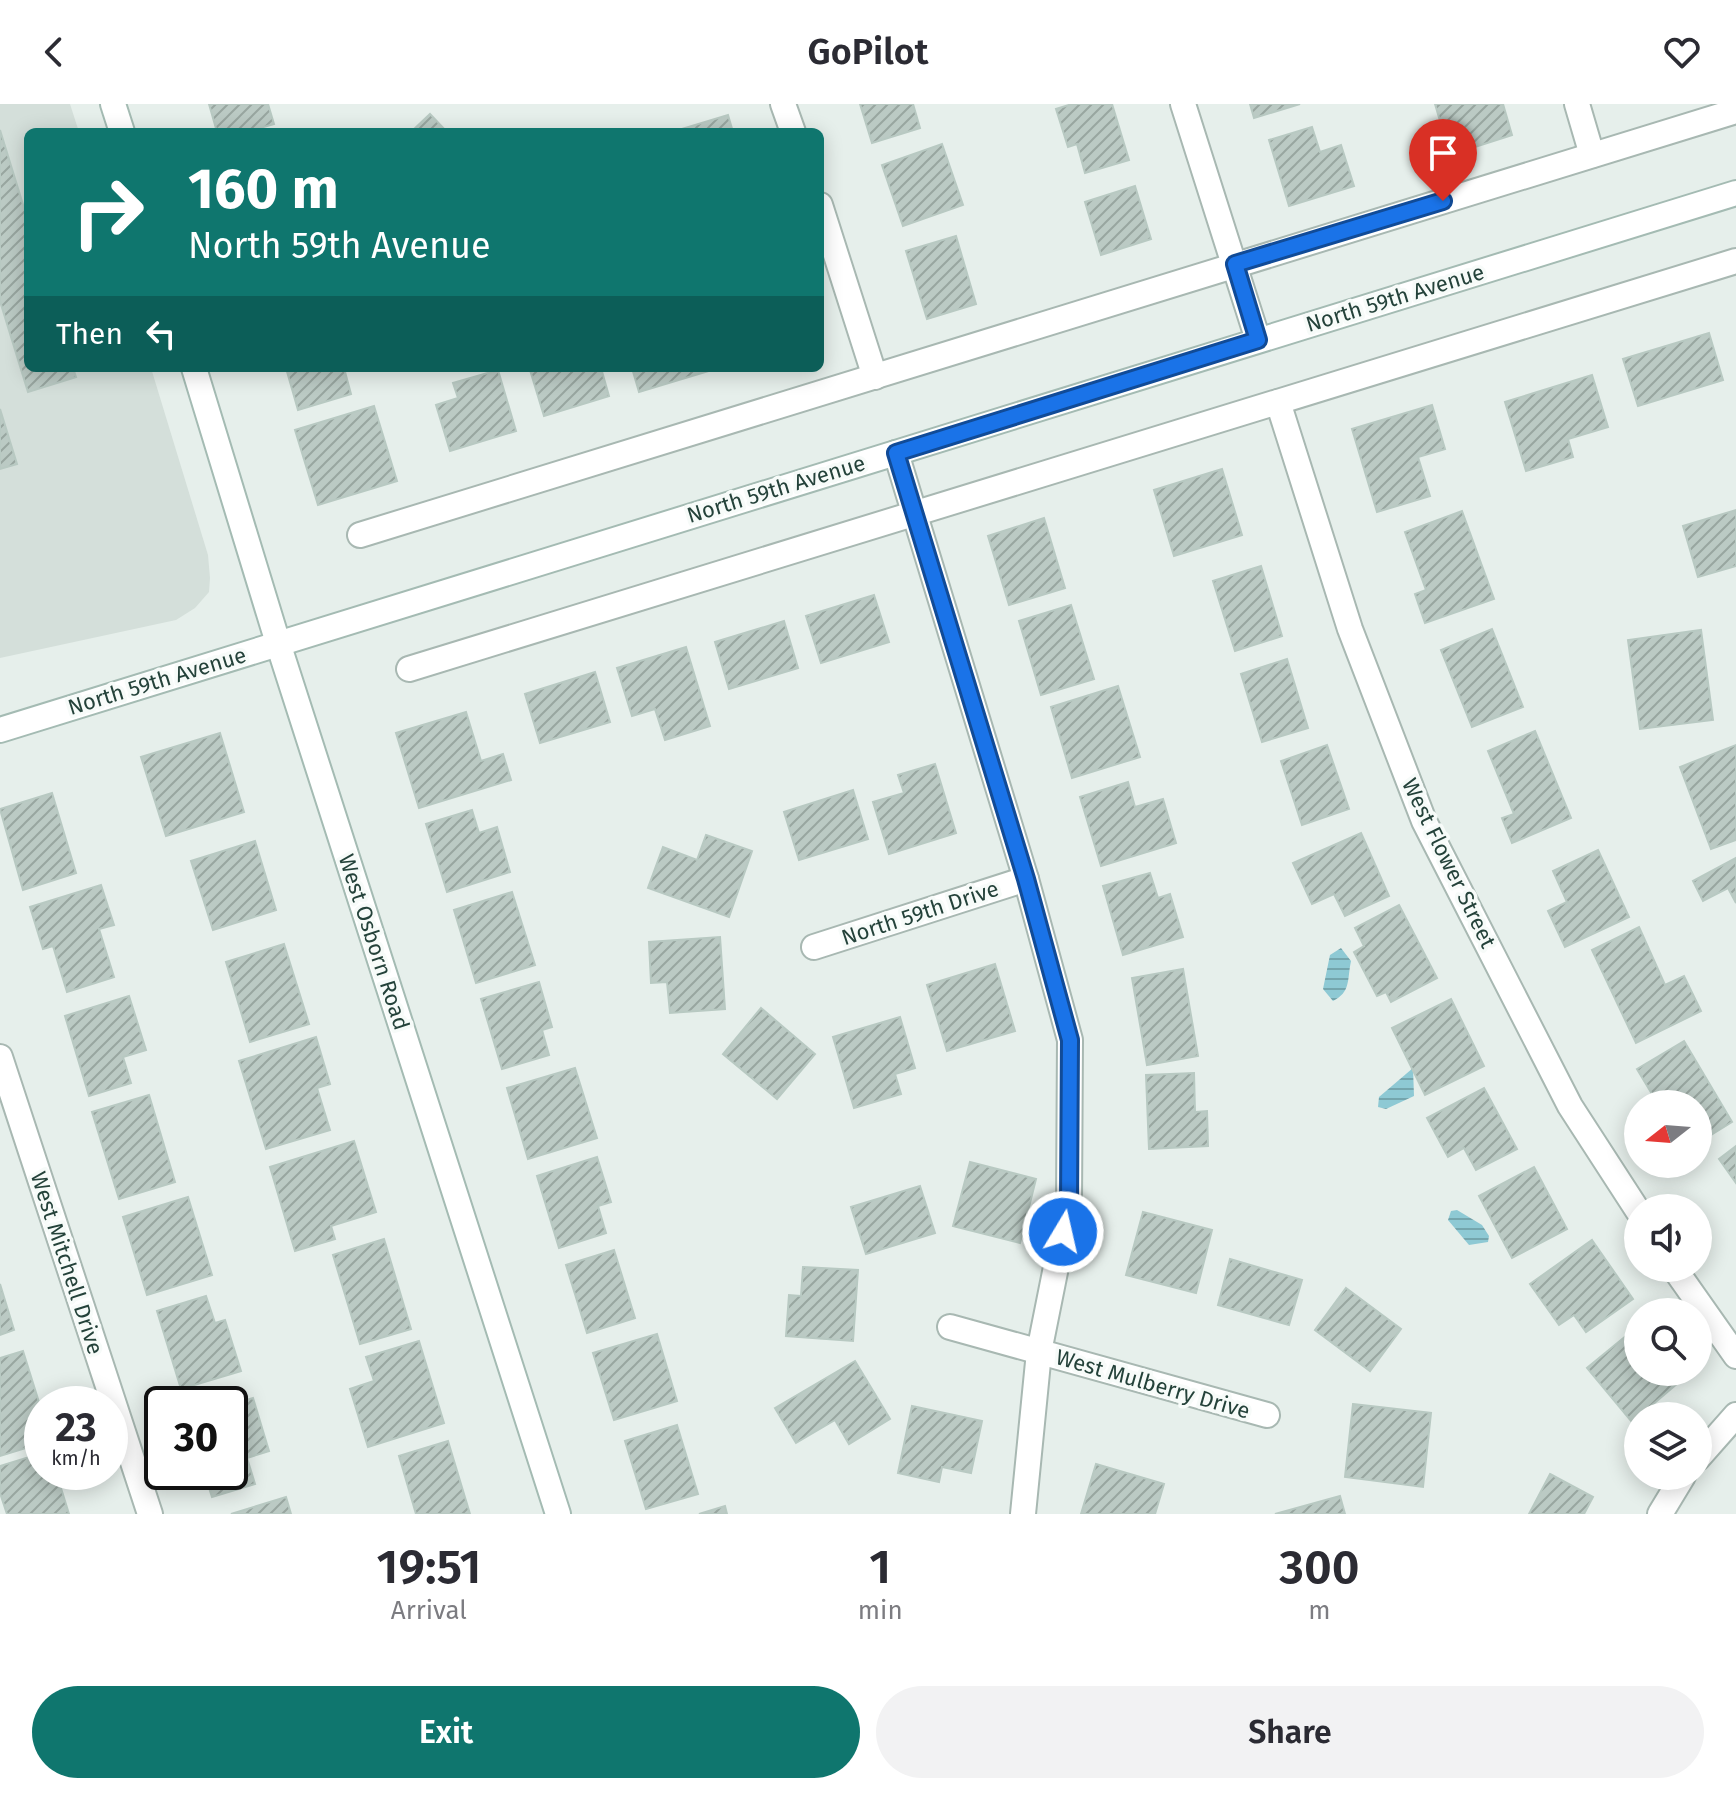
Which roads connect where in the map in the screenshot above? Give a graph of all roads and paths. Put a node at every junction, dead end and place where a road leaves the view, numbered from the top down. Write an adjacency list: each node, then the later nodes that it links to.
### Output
1 (113, 104): 6 (street)
2 (783, 104): 7 (street)
3 (1183, 104): 12 (street)
4 (1577, 104): 8 (street)
5 (1736, 111): 8 (street)
6 (121, 128)
7 (792, 128)
8 (1592, 155): 12 (street)
9 (1736, 193): 13 (street, North 59th Avenue)
10 (824, 218): 15 (street)
11 (1736, 261): 16 (street)
12 (1235, 264): 13 (street); 15 (street)
13 (1258, 340): 17 (street, North 59th Avenue)
14 (195, 372): 20 (street, West Osborn Road)
15 (875, 377): 19 (street)
16 (1278, 402): 18 (street); 26 (street, West Flower Street)
17 (896, 453): 18 (street, West Mulberry Drive); 20 (street, North 59th Avenue)
18 (915, 512): 21 (street); 23 (street, West Mulberry Drive)
19 (360, 535)
20 (278, 643): 22 (street, North 59th Avenue); 36 (street, West Osborn Road)
21 (409, 669)
22 (0, 730)
23 (1026, 879): 24 (street, North 59th Drive); 29 (street, West Mulberry Drive)
24 (814, 947)
25 (0, 1057): 35 (street, West Mitchell Drive)
26 (1627, 1194)
27 (1684, 1282): 30 (street)
28 (950, 1327): 29 (street, West Mulberry Drive)
29 (1039, 1352): 31 (street, West Mulberry Drive); 37 (street, West Mulberry Drive)
30 (1736, 1356)
31 (1267, 1415)
32 (1736, 1415): 33 (street)
33 (1712, 1442)
34 (1675, 1490): 38 (street)
35 (150, 1514)
36 (558, 1514)
37 (1023, 1514)
38 (1660, 1514)

